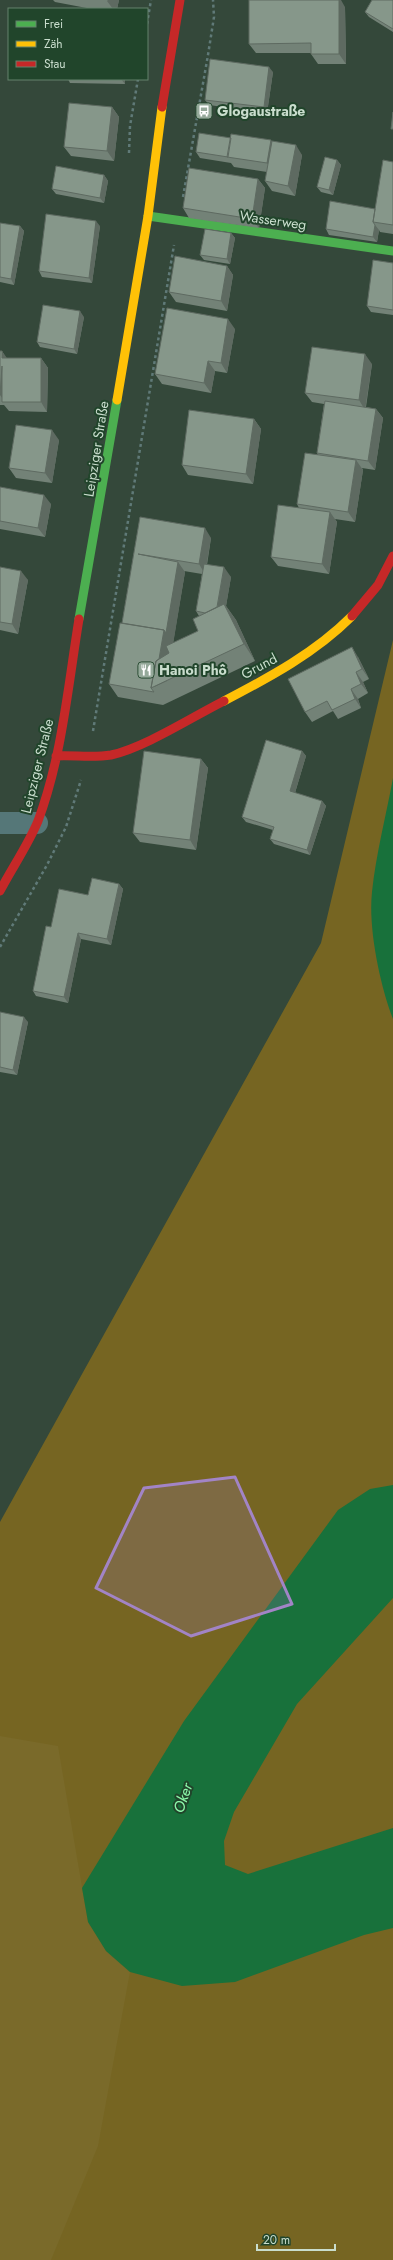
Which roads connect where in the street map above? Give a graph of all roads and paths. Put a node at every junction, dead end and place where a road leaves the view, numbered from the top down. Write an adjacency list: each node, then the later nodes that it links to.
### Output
1 (151, 0): 3 (path)
2 (180, 0): 6 (street, Leipziger Straße)
3 (148, 18)
4 (138, 80): 5 (path)
5 (130, 126)
6 (148, 216): 7 (street, Wasserweg); 9 (street, Leipziger Straße)
7 (393, 251)
8 (393, 556): 9 (street, Grund)
9 (56, 756): 11 (street, Leipziger Straße)
10 (0, 823): 11 (street)
11 (37, 823): 12 (street, Leipziger Straße)
12 (0, 891)

